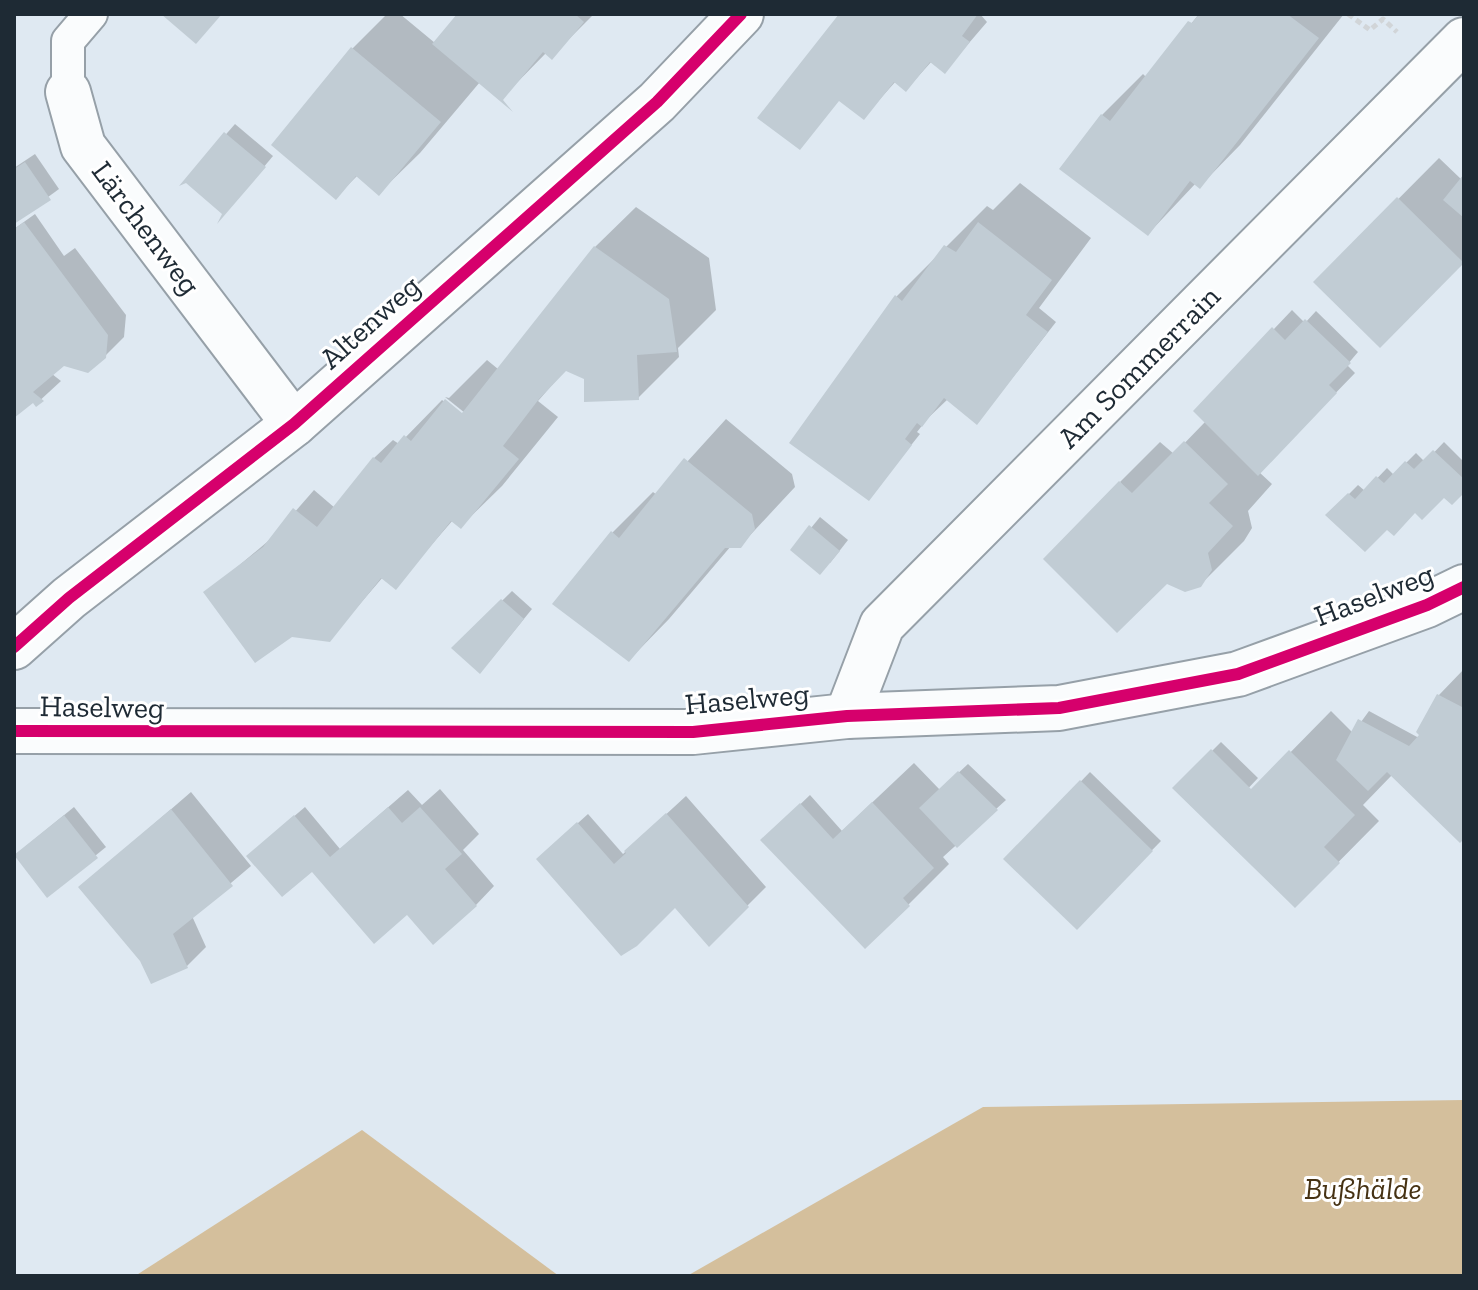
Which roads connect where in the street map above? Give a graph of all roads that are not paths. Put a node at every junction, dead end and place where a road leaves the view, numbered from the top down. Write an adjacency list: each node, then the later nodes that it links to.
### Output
1 (91, 14): 4 (lane, Lärchenweg)
2 (741, 14): 5 (street, Altenweg)
3 (1464, 40): 8 (street, Am Sommerrain)
4 (68, 92): 5 (street, Lärchenweg)
5 (294, 424): 7 (street, Altenweg)
6 (1464, 587): 8 (street, Haselweg)
7 (14, 647)
8 (847, 716): 9 (street, Haselweg)
9 (14, 731)

